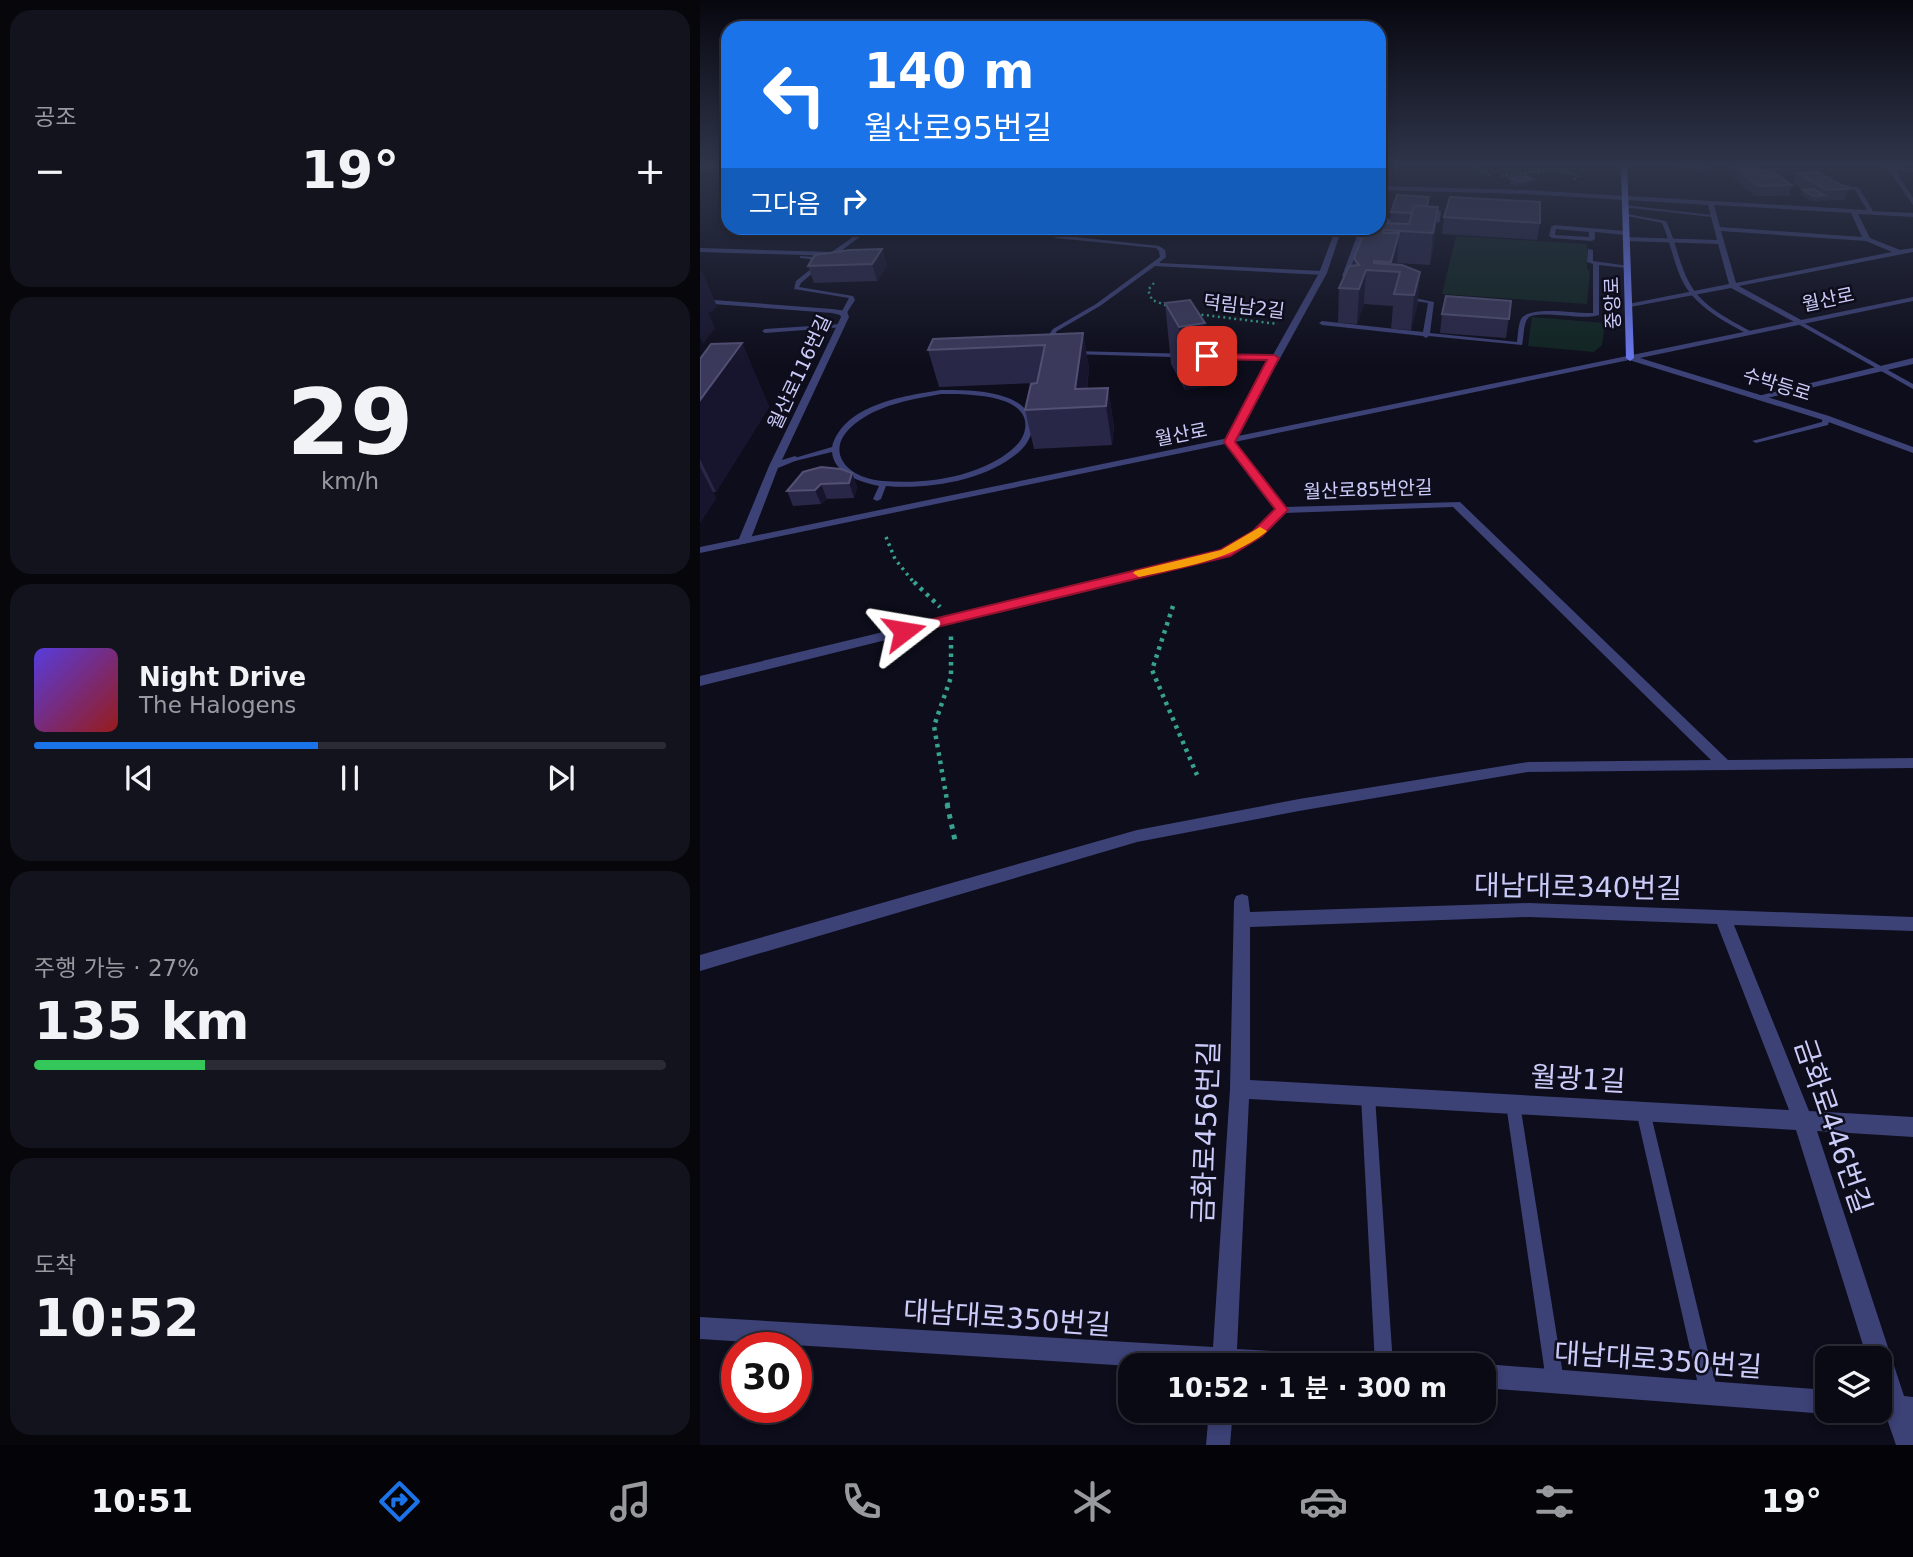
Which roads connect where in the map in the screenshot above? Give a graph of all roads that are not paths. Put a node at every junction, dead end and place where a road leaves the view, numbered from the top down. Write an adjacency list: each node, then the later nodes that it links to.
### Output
1 (1553, 230): 2 (lane)
2 (1592, 230)
3 (1594, 230): 12 (lane)
4 (1625, 230): 12 (main road, 중앙로)
5 (1668, 230): 15 (lane)
6 (1717, 230): 16 (street)
7 (1738, 230): 14 (street)
8 (1863, 230): 14 (street)
9 (860, 235): 21 (street)
10 (1336, 235): 27 (street)
11 (1360, 235): 28 (lane)
12 (1625, 236): 15 (street); 26 (main road, 중앙로)
13 (1057, 237): 25 (lane)
14 (1867, 239): 20 (street)
15 (1673, 241): 16 (street); 30 (lane)
16 (1720, 242): 29 (street)
17 (700, 250): 21 (street)
18 (1590, 250): 23 (lane)
19 (1913, 250): 20 (street)
20 (1899, 253): 29 (street)
21 (834, 254): 24 (lane)
22 (802, 257): 24 (lane)
23 (1596, 263): 26 (lane); 41 (lane)
24 (820, 264): 35 (lane)
25 (1154, 264): 27 (lane); 42 (lane)
26 (1626, 266): 34 (main road, 중앙로)
27 (1323, 273): 42 (street)
28 (1343, 283)
29 (1732, 286): 30 (street); 37 (street)
30 (1694, 294): 34 (street); 40 (lane)
31 (1397, 298): 41 (lane)
32 (1913, 299): 37 (street, 월산로)
33 (700, 301): 35 (street, 월산로116번길)
34 (1628, 306): 43 (main road, 중앙로)
35 (844, 313): 38 (street, 월산로116번길)
36 (1322, 323): 41 (lane)
37 (1800, 323): 40 (street, 월산로); 45 (lane)
38 (842, 327): 39 (lane); 54 (street, 월산로116번길)
39 (765, 331)
40 (1750, 333): 43 (street, 월산로)
41 (1426, 336)
42 (1274, 358): 50 (street)
43 (1630, 358): 47 (street, 수박등로); 50 (street, 월산로)
44 (1913, 361): 45 (street)
45 (1881, 369): 46 (lane); 47 (street)
46 (1913, 387)
47 (1759, 397): 48 (street, 수박등로)
48 (1826, 418): 49 (lane); 52 (street, 수박등로)
49 (1756, 441)
50 (1229, 442): 57 (street); 58 (street, 월산로)
51 (834, 449): 53 (lane); 55 (lane); 55 (lane)
52 (1913, 450)
53 (795, 459): 54 (street)
54 (774, 466): 58 (street, 월산로116번길)
55 (884, 483): 56 (lane)
56 (877, 499)
57 (1282, 510): 60 (street); 62 (street, 월산로85번안길)
58 (744, 541): 59 (street, 월산로)
59 (700, 550)
60 (700, 681)
61 (1913, 763): 62 (street)
62 (1725, 765): 66 (street)
63 (1241, 910): 64 (street, 대남대로340번길); 67 (street, 금화로456번길)
64 (1723, 917): 65 (street, 대남대로340번길); 71 (street, 금화로446번길)
65 (1913, 924)
66 (700, 963)
67 (1240, 1089): 68 (street, 월광1길); 75 (street, 금화로456번길)
68 (1368, 1096): 69 (street, 월광1길); 76 (lane)
69 (1513, 1104): 70 (street, 월광1길); 79 (lane)
70 (1643, 1111): 71 (street, 월광1길); 80 (lane)
71 (1804, 1123): 72 (street, 월광1길); 74 (street, 금화로446번길)
72 (1913, 1127)
73 (700, 1328): 77 (street, 대남대로350번길)
74 (1875, 1346)
75 (1225, 1353)
76 (1383, 1353)
77 (1118, 1356)
78 (1496, 1377): 79 (street, 대남대로350번길)
79 (1555, 1382): 80 (street, 대남대로350번길)
80 (1709, 1393): 81 (street, 대남대로350번길)
81 (1815, 1401)
82 (1896, 1407): 85 (street, 금화로446번길)
83 (1220, 1423): 84 (street)
84 (1219, 1445)
85 (1908, 1445)

